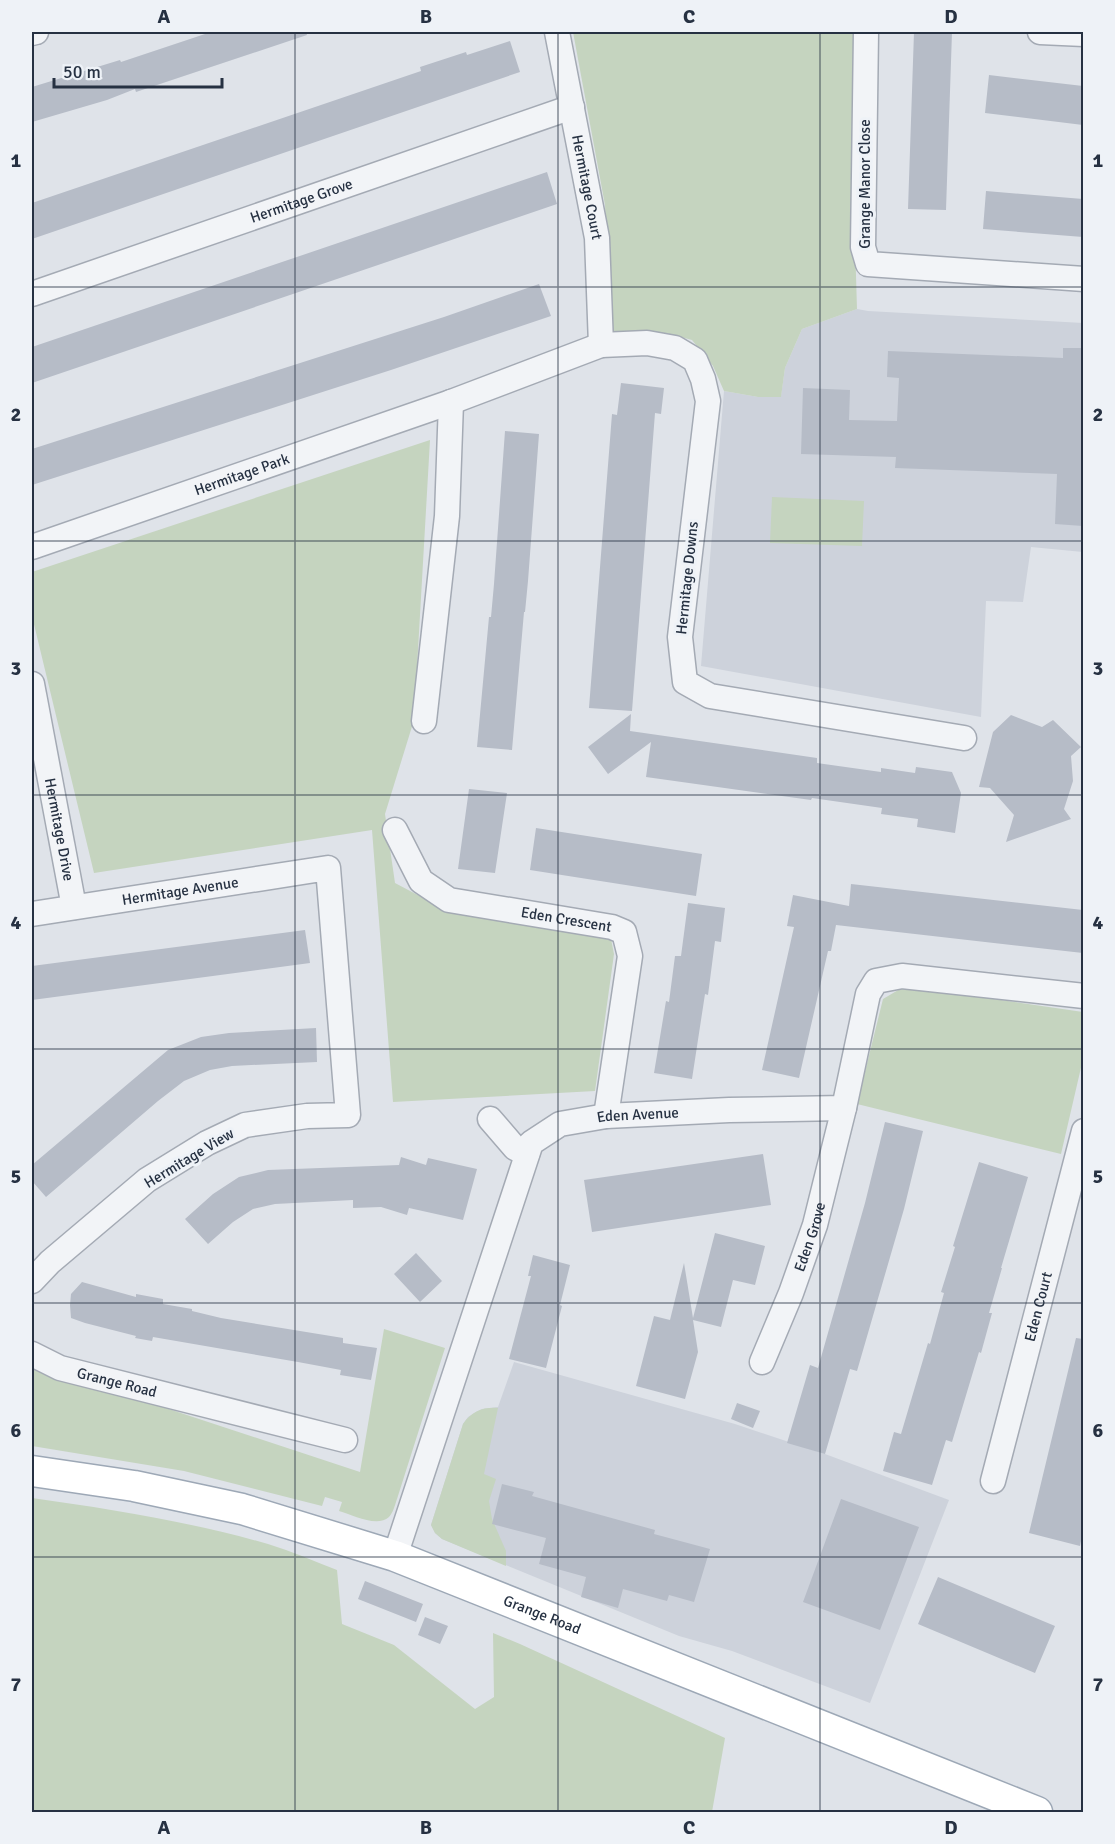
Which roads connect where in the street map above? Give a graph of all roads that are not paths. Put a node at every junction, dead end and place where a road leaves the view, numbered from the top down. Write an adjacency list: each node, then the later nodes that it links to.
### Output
1 (36, 32): 5 (street)
2 (558, 32): 7 (street, Hermitage Court)
3 (866, 32): 8 (street, Grange Manor Close)
4 (1040, 32): 6 (street)
5 (32, 33)
6 (1083, 34)
7 (572, 107): 9 (street, Hermitage Grove); 10 (street, Hermitage Court)
8 (1083, 279)
9 (32, 294)
10 (601, 345): 11 (street, Hermitage Park); 15 (street, Hermitage Downs)
11 (451, 402): 12 (street, Hermitage Park); 14 (street)
12 (32, 547)
13 (32, 684): 18 (street, Hermitage Drive)
14 (424, 721)
15 (964, 738)
16 (395, 830): 22 (street, Eden Crescent)
17 (328, 868): 18 (street, Hermitage Avenue); 26 (street, Hermitage View)
18 (74, 907): 19 (street, Hermitage Avenue)
19 (32, 914)
20 (1083, 996): 21 (street)
21 (844, 1108): 22 (street, Eden Avenue); 28 (street, Eden Grove)
22 (606, 1116): 25 (street, Eden Avenue)
23 (490, 1119): 25 (street)
24 (1083, 1131): 31 (street, Eden Court)
25 (529, 1148): 32 (street)
26 (32, 1281)
27 (32, 1354): 29 (street, Grange Road)
28 (762, 1362)
29 (345, 1440)
30 (32, 1471): 32 (main road, Grange Road)
31 (993, 1481)
32 (395, 1556): 33 (main road, Grange Road)
33 (1036, 1812)

